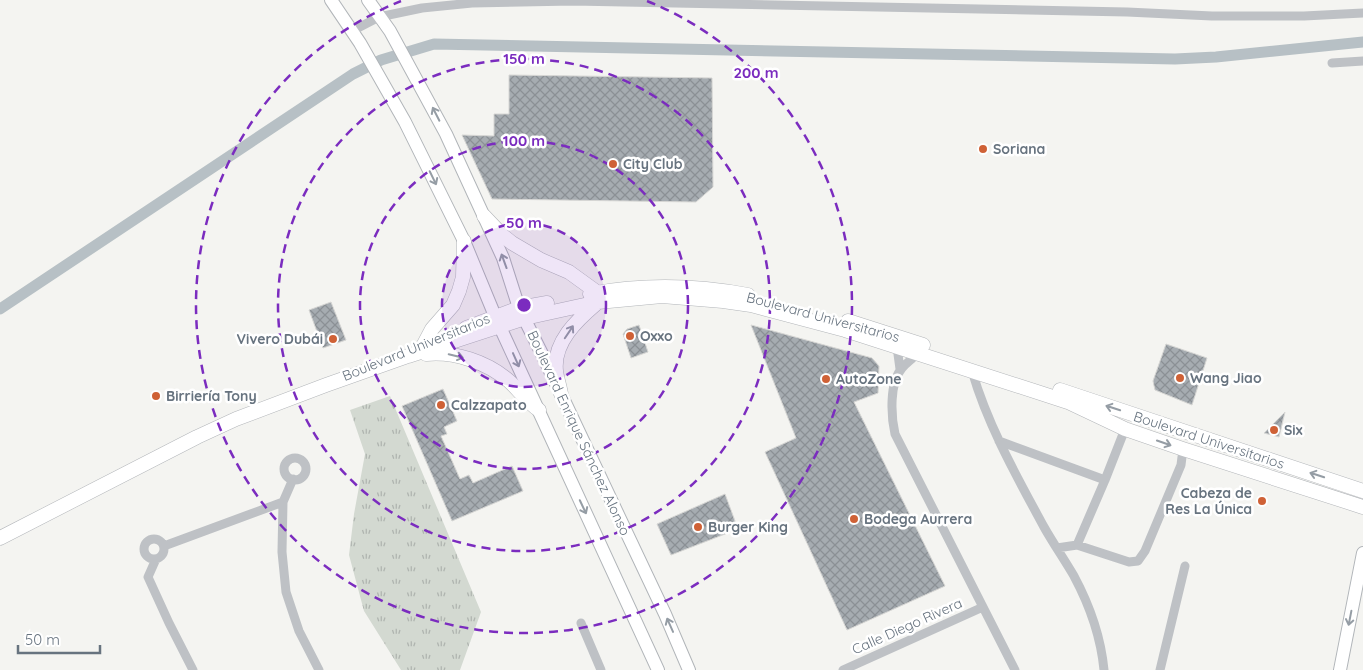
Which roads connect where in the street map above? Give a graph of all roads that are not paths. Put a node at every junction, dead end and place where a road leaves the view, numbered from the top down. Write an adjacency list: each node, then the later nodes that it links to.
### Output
1 (331, 0): 5 (main road, Boulevard Enrique Sánchez Alonso)
2 (368, 0): 4 (main road, Boulevard Enrique Sánchez Alonso)
3 (1363, 14): 4 (street)
4 (379, 17): 5 (street); 8 (main road, Boulevard Enrique Sánchez Alonso, one-way to 4)
5 (352, 31): 9 (main road, Boulevard Enrique Sánchez Alonso, one-way to 9)
6 (1363, 61): 7 (street)
7 (1332, 63)
8 (484, 216): 10 (main road); 11 (main road, Boulevard Enrique Sánchez Alonso, one-way to 8)
9 (464, 241): 12 (main road, Boulevard Enrique Sánchez Alonso); 14 (main road)
10 (598, 297): 11 (main road, Boulevard Universitarios); 13 (main road, Boulevard Universitarios); 19 (main road, one-way to 10)
11 (522, 313): 12 (main road, Boulevard Universitarios); 19 (main road, Boulevard Enrique Sánchez Alonso)
12 (497, 320): 14 (main road, Boulevard Universitarios); 16 (main road, Boulevard Universitarios); 21 (main road, Boulevard Enrique Sánchez Alonso, one-way to 21)
13 (899, 342): 15 (main road, Boulevard Universitarios); 17 (street)
14 (423, 346): 30 (main road, Boulevard Universitarios)
15 (919, 349): 17 (street); 18 (main road, Boulevard Universitarios); 20 (main road, Boulevard Universitarios)
16 (408, 356): 21 (main road, one-way to 21); 30 (main road, Boulevard Universitarios)
17 (900, 369): 39 (street)
18 (972, 371): 20 (main road, Boulevard Universitarios); 23 (street)
19 (562, 394): 45 (main road, Boulevard Enrique Sánchez Alonso, one-way to 19)
20 (1069, 398): 22 (main road, Boulevard Universitarios); 27 (main road, Boulevard Universitarios, one-way to 20)
21 (539, 410): 44 (main road, Boulevard Enrique Sánchez Alonso, one-way to 44)
22 (1125, 430): 24 (main road, Boulevard Universitarios, one-way to 24); 26 (street)
23 (999, 441): 26 (street); 35 (street)
24 (1183, 450): 29 (main road, Boulevard Universitarios); 33 (street)
25 (293, 479): 28 (street)
26 (1105, 480): 33 (street)
27 (1363, 491)
28 (283, 502): 34 (street); 42 (street)
29 (1363, 507)
30 (39, 515): 31 (main road); 32 (main road)
31 (0, 533)
32 (0, 538)
33 (1077, 545): 35 (street)
34 (164, 546): 37 (street); 37 (street)
35 (1057, 548): 48 (street)
36 (1363, 553): 50 (main road, one-way to 50)
37 (156, 560): 41 (street)
38 (1185, 566): 49 (street)
39 (983, 607): 46 (street, Calle Diego Rivera); 47 (street)
40 (581, 623): 43 (street)
41 (193, 670)
42 (319, 670)
43 (601, 670)
44 (658, 670)
45 (689, 670)
46 (842, 670)
47 (1015, 670)
48 (1104, 670)
49 (1160, 670)
50 (1340, 670)

